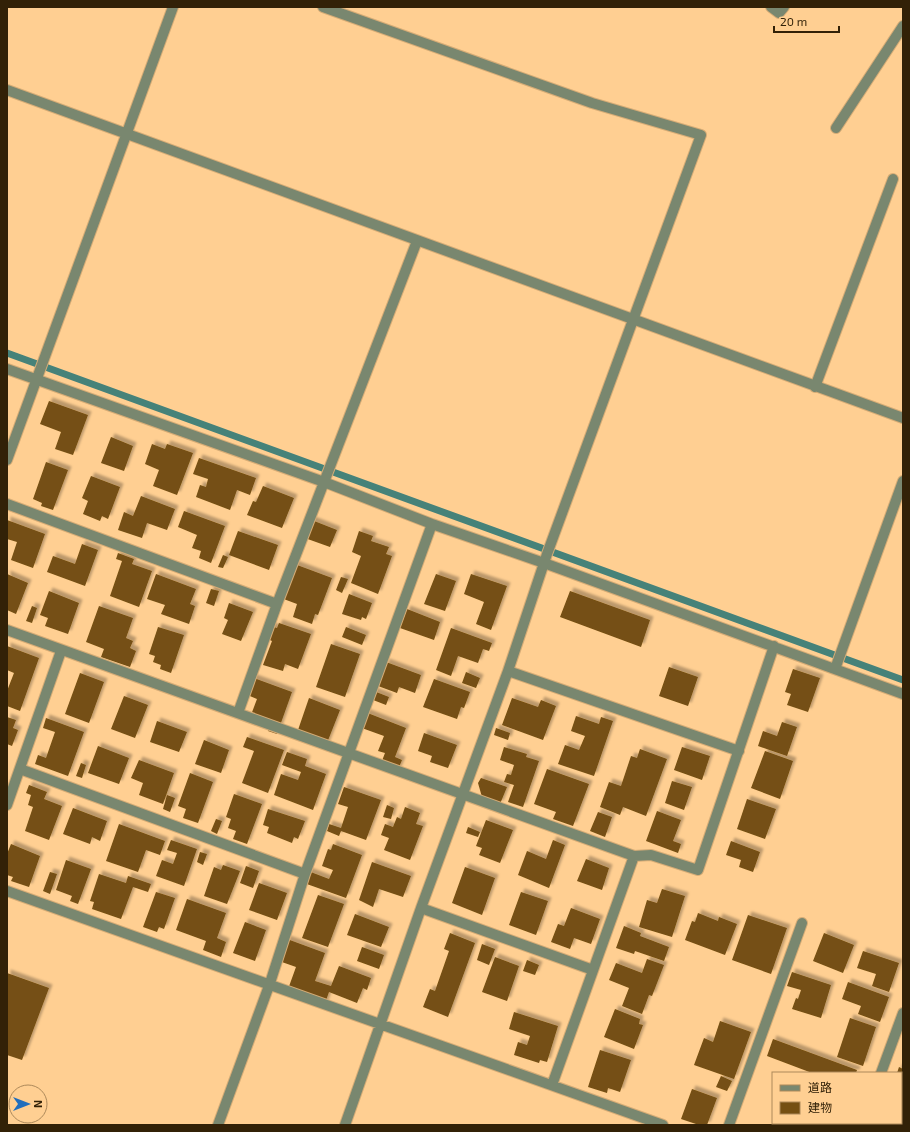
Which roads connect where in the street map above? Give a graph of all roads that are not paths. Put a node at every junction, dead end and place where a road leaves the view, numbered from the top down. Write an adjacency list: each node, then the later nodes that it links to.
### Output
1 (173, 7): 8 (street)
2 (323, 7): 11 (street)
3 (772, 7): 4 (street)
4 (784, 7)
5 (903, 26): 7 (street)
6 (7, 90): 8 (street)
7 (836, 128)
8 (128, 134): 10 (street); 13 (street)
9 (893, 179): 14 (street)
10 (416, 241): 11 (street); 17 (street)
11 (634, 321): 14 (street); 21 (street)
12 (7, 369): 13 (street)
13 (36, 380): 16 (street); 17 (street)
14 (815, 387): 15 (street)
15 (903, 418)
16 (7, 460)
17 (325, 478): 20 (street); 22 (street)
18 (903, 481): 26 (street)
19 (7, 504): 22 (street)
20 (432, 524): 21 (street); 31 (street)
21 (547, 554): 24 (street); 27 (street)
22 (277, 604): 29 (street)
23 (7, 630): 25 (street)
24 (774, 646): 26 (street); 30 (street)
25 (61, 651): 29 (street); 32 (street)
26 (835, 670): 28 (street)
27 (508, 671): 30 (street); 33 (street)
28 (903, 694)
29 (238, 713): 31 (street)
30 (739, 751): 35 (street)
31 (350, 753): 33 (street); 36 (street)
32 (20, 769): 34 (street); 36 (street)
33 (462, 794): 35 (street); 38 (street)
34 (7, 805)
35 (634, 856): 40 (street)
36 (305, 874): 41 (street)
37 (7, 891): 41 (street)
38 (421, 908): 40 (street); 43 (street)
39 (802, 923): 49 (street)
40 (593, 970): 45 (street)
41 (270, 983): 43 (street); 46 (street)
42 (903, 1013): 44 (street)
43 (382, 1024): 45 (street); 47 (street)
44 (881, 1072)
45 (552, 1085): 48 (street)
46 (218, 1125)
47 (345, 1125)
48 (663, 1125)
49 (729, 1125)

